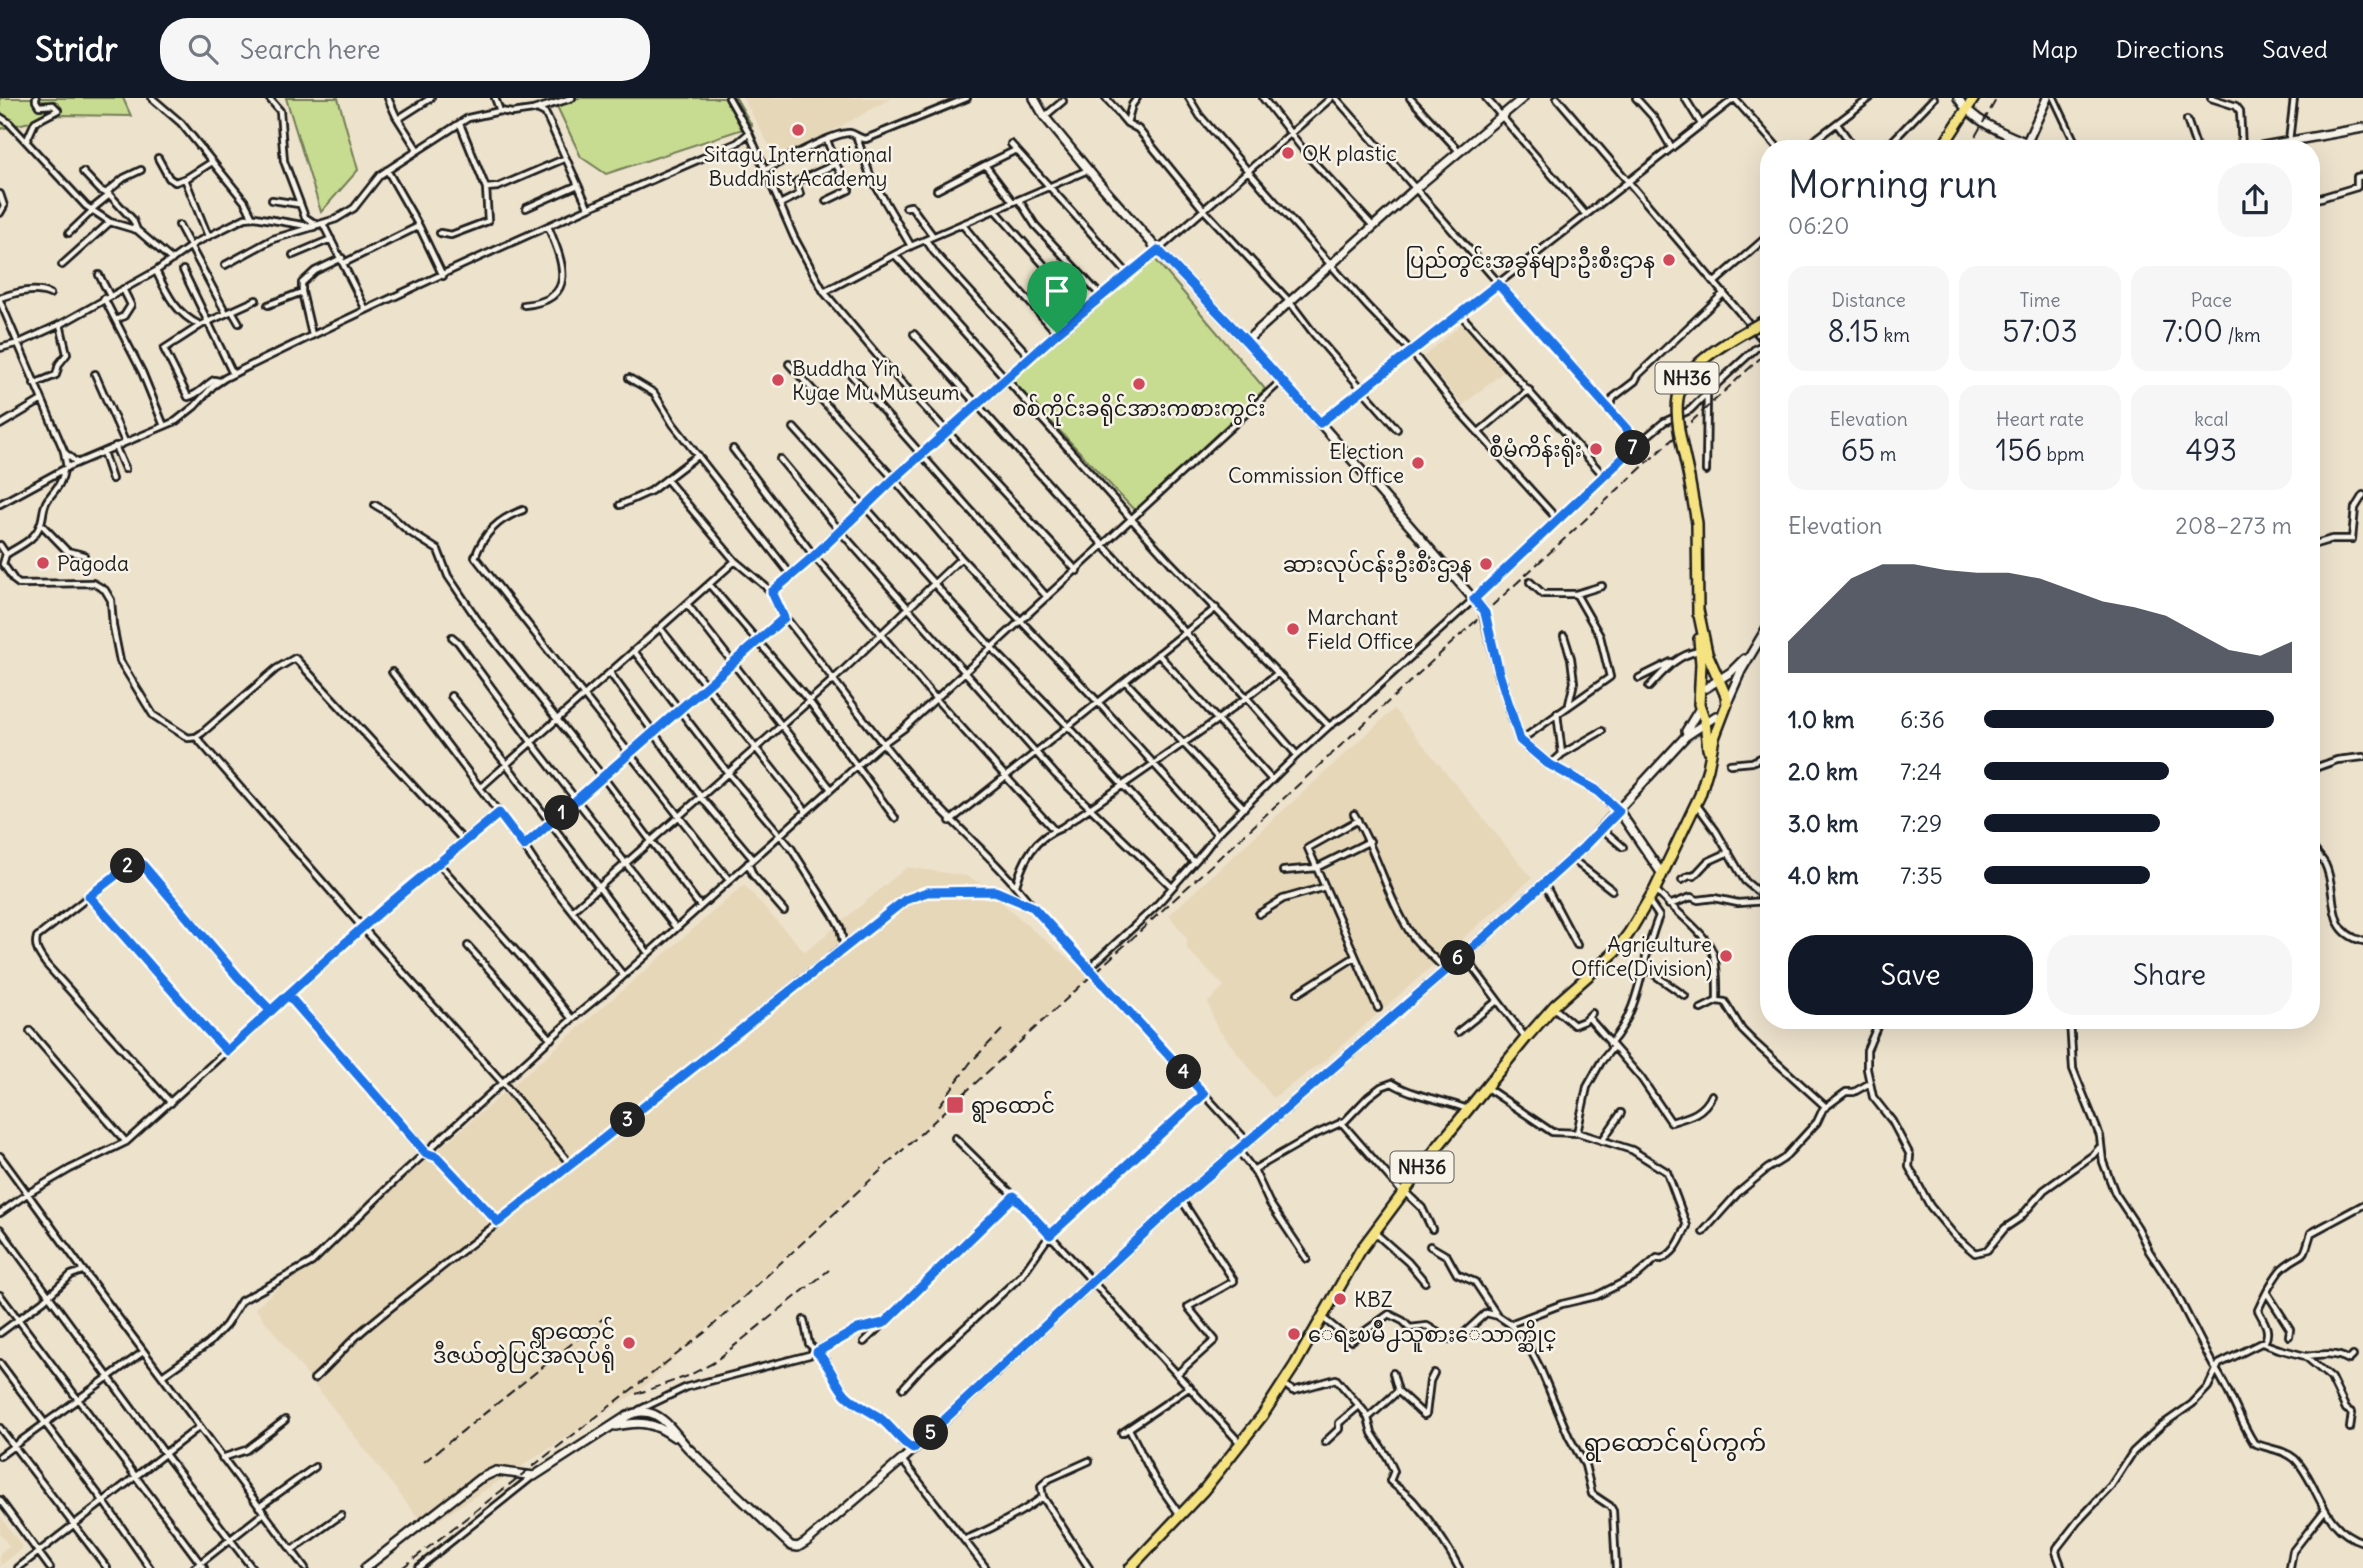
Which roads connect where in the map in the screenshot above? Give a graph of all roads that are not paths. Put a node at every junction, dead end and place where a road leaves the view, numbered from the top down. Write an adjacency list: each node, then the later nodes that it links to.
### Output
1 (36, 98): 66 (street)
2 (152, 98): 74 (street)
3 (269, 98): 99 (street)
4 (388, 98): 42 (street)
5 (431, 98): 42 (street)
6 (495, 98): 38 (street)
7 (572, 98): 34 (street)
8 (729, 98): 50 (street)
9 (941, 98): 35 (street)
10 (967, 98): 35 (street)
11 (1034, 98): 39 (street)
12 (1106, 98): 44 (street)
13 (1137, 98): 44 (street)
14 (1189, 98): 81 (street)
15 (1263, 98): 51 (street)
16 (1334, 98): 51 (street); 91 (street)
17 (1410, 98): 71 (street)
18 (1486, 98): 40 (street)
19 (1523, 98): 40 (street)
20 (1557, 98): 86 (street)
21 (1636, 98): 68 (street)
22 (1685, 98): 46 (street)
23 (1735, 98): 33 (street); 54 (street)
24 (1870, 98): 47 (street)
25 (1934, 98): 57 (street)
26 (1958, 98): 37 (street)
27 (1974, 98): 37 (highway)
28 (2047, 98): 60 (street)
29 (2054, 98): 61 (street)
30 (2211, 98): 63 (street)
31 (2294, 98): 64 (street)
32 (1063, 101): 39 (street)
33 (1726, 101): 46 (street)
34 (552, 105): 36 (street); 48 (street)
35 (945, 107): 52 (street)
36 (533, 110): 38 (street); 48 (street)
37 (1968, 110): 58 (highway); 59 (street)
38 (500, 111): 45 (street)
39 (1044, 116): 80 (street)
40 (1502, 116): 71 (street); 108 (street)
41 (0, 117): 66 (street)
42 (398, 119): 69 (street)
43 (2187, 120): 62 (street)
44 (1127, 123): 106 (street)
45 (460, 124): 69 (street); 90 (street)
46 (1701, 124): 68 (street)
47 (1837, 124): 55 (street); 56 (street)
48 (550, 125): 73 (street)
49 (2363, 128): 65 (street)
50 (749, 134): 79 (street); 101 (street)
51 (1291, 134): 81 (street); 116 (street)
52 (857, 137): 53 (street); 83 (street)
53 (827, 140): 75 (street); 79 (street)
54 (1771, 140)
55 (1815, 140)
56 (1849, 140)
57 (1894, 140)
58 (1947, 140)
59 (2016, 140)
60 (2029, 140)
61 (2074, 140)
62 (2194, 140)
63 (2245, 140)
64 (2289, 140)
65 (2295, 140)
66 (27, 141): 104 (street)
67 (1011, 144): 70 (street)
68 (1671, 147): 86 (street)
69 (417, 149): 78 (street)
70 (1016, 150): 76 (street); 89 (street)
71 (1460, 151): 91 (street)
72 (158, 158): 85 (street)
73 (566, 158): 87 (street); 90 (street)
74 (212, 162): 85 (street); 109 (street)
75 (836, 164): 97 (street); 100 (street)
76 (985, 166): 92 (street); 98 (street)
77 (141, 170): 94 (street)
78 (387, 170): 113 (street); 114 (street)
79 (765, 170): 100 (street)
80 (1088, 170): 89 (street); 127 (street)
81 (1248, 170): 106 (street); 132 (street)
82 (83, 172): 94 (street)
83 (870, 174)
84 (2363, 176): 95 (street)
85 (185, 179): 120 (street)
86 (1628, 183): 108 (street); 140 (street)
87 (578, 185): 101 (street); 103 (street)
88 (876, 186): 126 (street)
89 (1049, 187): 98 (street); 137 (street)
90 (486, 188): 119 (street)
91 (1416, 188): 116 (street); 141 (street)
92 (937, 190)
93 (0, 194): 107 (street)
94 (108, 195): 104 (street); 117 (street)
95 (2320, 198)
96 (271, 200): 99 (street)
97 (826, 201)
98 (1016, 201): 105 (street); 147 (street)
99 (300, 204): 113 (street)
100 (780, 204): 144 (street)
101 (589, 207): 115 (street)
102 (906, 207): 121 (street)
103 (526, 208)
104 (92, 210): 110 (street); 118 (street)
105 (995, 210): 111 (street); 155 (street)
106 (1204, 210): 127 (street); 151 (street)
107 (0, 213)
108 (1586, 215): 141 (street)
109 (252, 216): 113 (street); 120 (street)
110 (110, 222): 117 (street); 133 (street)
111 (962, 223): 121 (street); 164 (street)
112 (180, 225): 125 (street)
113 (318, 225): 122 (street); 134 (street)
114 (419, 226): 131 (street); 139 (street)
115 (548, 226): 139 (street); 153 (street)
116 (1373, 226): 132 (street)
117 (137, 230): 130 (street)
118 (69, 233)
119 (439, 233)
120 (208, 236): 125 (street)
121 (933, 236): 123 (street)
122 (331, 239): 128 (street); 131 (street)
123 (926, 240): 126 (street); 173 (street)
124 (1760, 243): 140 (street)
125 (192, 245): 130 (street); 156 (street)
126 (911, 246): 129 (street)
127 (1158, 250): 137 (street); 168 (street)
128 (293, 255)
129 (895, 255): 144 (street); 179 (street)
130 (172, 260): 136 (street)
131 (343, 261): 143 (street); 154 (street)
132 (1331, 264): 151 (street); 172 (street)
133 (62, 265)
134 (225, 265)
135 (183, 270): 159 (street)
136 (156, 271): 142 (street); 163 (street)
137 (1128, 274): 147 (street)
138 (99, 275): 148 (street)
139 (443, 276): 154 (street)
140 (1715, 282): 145 (street)
141 (1498, 284): 157 (street); 188 (street)
142 (123, 289): 148 (street); 158 (street)
143 (302, 292): 152 (street); 166 (street)
144 (824, 292): 194 (street)
145 (1724, 293): 167 (street); 188 (street)
146 (50, 295): 149 (street)
147 (1101, 296): 155 (street)
148 (107, 297): 158 (street); 162 (street)
149 (0, 300): 169 (street)
150 (256, 300): 156 (street)
151 (1289, 301): 168 (street); 183 (street)
152 (268, 305)
153 (524, 305)
154 (366, 310): 166 (street)
155 (1083, 310): 164 (street)
156 (229, 312): 159 (street); 160 (street)
157 (1461, 315): 172 (street); 184 (street)
158 (116, 320): 191 (street)
159 (209, 321): 163 (street); 177 (street)
160 (239, 323)
161 (1760, 323): 244 (highway, NH36, bridge)
162 (60, 324): 169 (street); 182 (street)
163 (201, 325): 180 (street)
164 (1057, 333): 173 (street)
165 (914, 334): 187 (street)
166 (312, 335): 177 (street)
167 (1760, 336)
168 (1246, 341): 181 (street)
169 (19, 343): 171 (street); 182 (street)
170 (1760, 347): 185 (street)
171 (0, 348)
172 (1411, 351): 183 (street); 195 (street)
173 (1030, 357): 179 (street)
174 (789, 364): 211 (street)
175 (846, 369): 203 (street)
176 (95, 374): 196 (street)
177 (233, 374): 180 (street)
178 (629, 378): 202 (street)
179 (1004, 379): 187 (street); 219 (street)
180 (220, 381): 191 (street)
181 (1281, 381): 189 (street); 219 (street)
182 (34, 384): 186 (street)
183 (1364, 389): 189 (street); 193 (street)
184 (1529, 390): 195 (street); 209 (street)
185 (1707, 393): 197 (street); 208 (street)
186 (42, 400): 190 (street); 200 (street)
187 (977, 404): 194 (street); 225 (street)
188 (1608, 408): 197 (street)
189 (1320, 423): 240 (street)
190 (0, 425)
191 (164, 426): 196 (street)
192 (794, 428): 217 (street)
193 (1397, 429)
194 (947, 432): 203 (street); 231 (street)
195 (1478, 432): 220 (street)
196 (125, 442): 198 (street)
197 (1639, 443): 209 (street)
198 (115, 446): 201 (street); 207 (street)
199 (733, 449): 228 (street)
200 (64, 451): 205 (street); 206 (street)
201 (103, 452): 205 (street); 210 (street)
202 (698, 455): 212 (street); 232 (street)
203 (921, 456): 211 (street); 239 (street)
204 (780, 459): 222 (street)
205 (77, 463): 206 (street)
206 (65, 468): 214 (street); 221 (street)
207 (125, 469)
208 (1706, 471)
209 (1604, 476): 220 (street)
210 (112, 479)
211 (894, 479): 217 (street); 229 (street)
212 (667, 480): 216 (street); 230 (street)
213 (2363, 495): 223 (street)
214 (0, 504)
215 (375, 505): 284 (street)
216 (620, 505)
217 (865, 507): 222 (street); 235 (street)
218 (523, 510): 274 (street)
219 (1133, 519): 225 (street); 243 (street)
220 (1558, 520): 240 (street)
221 (41, 524): 226 (street); 227 (street)
222 (840, 531): 228 (street); 242 (street)
223 (2320, 543)
224 (0, 545): 226 (street)
225 (1104, 546): 231 (street); 248 (street)
226 (6, 554): 292 (street)
227 (84, 555)
228 (814, 556): 232 (street); 249 (street)
229 (961, 558): 235 (street); 246 (street)
230 (735, 561): 234 (street); 237 (street)
231 (1077, 572): 239 (street)
232 (792, 575): 237 (street)
233 (1531, 582): 238 (street)
234 (709, 584): 241 (street); 253 (street)
235 (934, 584): 242 (street); 254 (street)
236 (1602, 586): 238 (street)
237 (772, 592): 245 (street)
238 (1576, 594): 280 (street)
239 (1048, 597): 246 (street)
240 (1474, 599): 289 (street); 293 (street)
241 (687, 604): 247 (street); 260 (street)
242 (908, 608): 249 (street); 263 (street)
243 (1216, 608): 248 (street); 264 (street)
244 (1698, 610): 256 (highway, NH36); 267 (highway, NH36)
245 (784, 618): 253 (street); 266 (street)
246 (1021, 622): 254 (street); 278 (street)
247 (660, 628): 255 (street); 269 (street)
248 (1185, 633): 258 (street); 276 (street)
249 (881, 634): 266 (street); 275 (street)
250 (1564, 636): 280 (street)
251 (452, 637): 294 (street)
252 (1760, 638): 257 (street)
253 (759, 640): 260 (street); 277 (street)
254 (992, 648): 263 (street); 288 (street)
255 (634, 651): 262 (street); 281 (street)
256 (1700, 651): 259 (street); 279 (highway, NH36)
257 (1752, 651): 267 (street); 282 (street)
258 (1158, 654): 268 (street); 285 (street)
259 (1675, 660): 265 (street); 270 (street)
260 (734, 662): 269 (street); 287 (street)
261 (392, 672): 317 (street)
262 (610, 673): 274 (street); 291 (street)
263 (965, 673): 275 (street); 298 (street)
264 (1278, 674): 276 (street); 289 (street)
265 (1639, 678)
266 (834, 679): 277 (street); 296 (street)
267 (1718, 680): 271 (street); 272 (highway, NH36)
268 (1125, 681): 278 (street); 295 (street)
269 (707, 686): 281 (street); 297 (street)
270 (1649, 688)
271 (1706, 688): 272 (highway); 279 (highway)
272 (1722, 690): 282 (highway, NH36)
273 (451, 696): 307 (street)
274 (584, 696): 284 (street); 300 (street)
275 (935, 698): 296 (street); 313 (street)
276 (1247, 698): 285 (street); 302 (street)
277 (809, 701): 287 (street); 309 (street)
278 (1098, 702): 288 (street); 305 (street)
279 (1699, 704): 282 (highway); 286 (highway, NH36); 299 (street)
280 (1569, 705): 283 (street)
281 (679, 710): 291 (street); 312 (street)
282 (1722, 710): 286 (street); 311 (highway, NH36)
283 (1557, 713): 293 (street); 301 (street)
284 (558, 720): 294 (street); 314 (street)
285 (1217, 720): 295 (street); 315 (street)
286 (1705, 721): 299 (street); 311 (highway, NH36)
287 (781, 726): 297 (street); 318 (street)
288 (1068, 726): 298 (street); 316 (street)
289 (1329, 726): 302 (street)
290 (1602, 731): 301 (street)
291 (654, 732): 300 (street); 319 (street)
292 (196, 737): 339 (street); 372 (street)
293 (1520, 740): 308 (street)
294 (532, 743): 307 (street); 320 (street)
295 (1184, 743): 305 (street); 323 (street)
296 (883, 744): 309 (street); 331 (street)
297 (757, 748): 312 (street); 324 (street)
298 (1036, 752): 313 (street); 322 (street)
299 (1670, 752): 325 (street)
300 (631, 753): 314 (street); 328 (street)
301 (1562, 754): 308 (street)
302 (1297, 755): 315 (street)
303 (2363, 757): 310 (street)
304 (1760, 758): 306 (street)
305 (1154, 764): 316 (street); 335 (street)
306 (1730, 764)
307 (507, 765): 317 (street); 332 (street)
308 (1550, 765): 325 (street)
309 (856, 766): 318 (street); 329 (street)
310 (2320, 766)
311 (1708, 768): 321 (highway, NH36)
312 (728, 773): 319 (street); 336 (street)
313 (1005, 775): 331 (street); 334 (street)
314 (603, 777): 320 (street); 337 (street)
315 (1272, 780): 323 (street)
316 (1123, 785): 322 (street); 347 (street)
317 (480, 788): 326 (street)
318 (831, 789): 324 (street)
319 (701, 797): 328 (street); 344 (street)
320 (576, 801): 332 (street); 349 (street)
321 (1696, 803): 342 (street); 352 (highway, NH36)
322 (1091, 807): 334 (street); 358 (street)
323 (1244, 808): 335 (street)
324 (806, 811): 336 (street)
325 (1619, 811): 333 (street); 352 (street)
326 (499, 813): 339 (street); 340 (street)
327 (1354, 814): 330 (street)
328 (678, 818): 337 (street); 353 (street)
329 (895, 818)
330 (1358, 820): 338 (street); 350 (street)
331 (950, 821): 356 (street)
332 (551, 823): 340 (street); 357 (street)
333 (1602, 829): 341 (street); 345 (street)
334 (1054, 830): 356 (street)
335 (1217, 834): 347 (street)
336 (779, 835): 344 (street); 377 (street)
337 (652, 840): 349 (street); 367 (street)
338 (1370, 841): 350 (street); 383 (street)
339 (465, 842): 348 (street)
340 (524, 846): 369 (street)
341 (1623, 847)
342 (1729, 852): 354 (street); 362 (street)
343 (2320, 857): 374 (street)
344 (753, 859): 346 (street)
345 (1571, 859): 355 (street); 361 (street)
346 (748, 863): 353 (street); 370 (street)
347 (1194, 863): 358 (street)
348 (439, 864): 372 (street); 394 (street)
349 (626, 864): 357 (street); 373 (street)
350 (1316, 868): 351 (street); 359 (street)
351 (1283, 870)
352 (1662, 874): 360 (highway, NH36)
353 (729, 880): 367 (street)
354 (1682, 880)
355 (1544, 882): 375 (street); 379 (street)
356 (1016, 885): 368 (street)
357 (598, 887): 369 (street); 378 (street)
358 (1172, 887): 382 (street)
359 (1325, 887): 371 (street); 380 (street)
360 (1656, 889): 364 (highway, NH36); 366 (street)
361 (1612, 890)
362 (1760, 894)
363 (89, 896): 393 (street); 402 (street); 408 (street)
364 (1648, 900): 381 (street); 390 (highway, NH36)
365 (1760, 902): 366 (street)
366 (1668, 905): 389 (street)
367 (700, 906): 373 (street)
368 (1033, 907): 377 (street); 382 (street)
369 (573, 909): 384 (street)
370 (784, 911)
371 (1259, 914)
372 (363, 928): 386 (street); 403 (street)
373 (676, 928): 378 (street)
374 (2363, 941)
375 (1577, 945)
376 (468, 946): 400 (street)
377 (844, 947): 422 (street)
378 (648, 953): 384 (street)
379 (1463, 954): 383 (street); 388 (street)
380 (1356, 957): 385 (street); 391 (street)
381 (1642, 966): 387 (street); 401 (street)
382 (1089, 968): 406 (street)
383 (1445, 970): 416 (street)
384 (623, 975): 394 (street)
385 (1298, 993)
386 (288, 995): 393 (street); 420 (street)
387 (1685, 996)
388 (1497, 1001): 398 (street); 399 (street)
389 (1717, 1001): 392 (street); 409 (street)
390 (1554, 1007): 399 (highway, NH36); 401 (street)
391 (1378, 1008)
392 (1701, 1009)
393 (271, 1011): 402 (street)
394 (572, 1019): 400 (street)
395 (1876, 1029): 404 (street)
396 (2071, 1029): 418 (street)
397 (30, 1031): 417 (street)
398 (1458, 1032)
399 (1526, 1038): 405 (highway, NH36)
400 (551, 1039): 403 (street)
401 (1612, 1045): 407 (street); 413 (street)
402 (227, 1051): 408 (street)
403 (503, 1083): 420 (street); 422 (street)
404 (1870, 1083): 409 (street); 418 (street)
405 (1486, 1087): 410 (highway, NH36); 413 (street)
406 (1204, 1094): 416 (street); 435 (street)
407 (1712, 1096)
408 (171, 1103): 417 (street)
409 (1826, 1107): 434 (street)
410 (1468, 1109): 412 (street); 424 (highway, NH36)
411 (1621, 1113): 415 (street)
412 (1341, 1122): 423 (street); 424 (street)
413 (1577, 1132): 415 (street)
414 (955, 1138): 426 (street)
415 (1602, 1140): 449 (street)
416 (1247, 1141): 419 (street)
417 (125, 1142): 425 (street)
418 (2100, 1147): 459 (street)
419 (1237, 1149): 423 (street); 427 (street)
420 (426, 1153): 430 (street); 464 (street)
421 (0, 1156): 425 (street)
422 (571, 1166): 430 (street)
423 (1253, 1170): 437 (street)
424 (1403, 1191): 432 (street); 433 (highway, NH36)
425 (27, 1194): 429 (street); 438 (street)
426 (1014, 1196): 435 (street); 448 (street)
427 (1181, 1199): 439 (street); 462 (street)
428 (2363, 1205): 441 (street)
429 (0, 1213)
430 (498, 1222): 465 (street)
431 (0, 1229): 443 (street)
432 (1433, 1229)
433 (1373, 1231): 440 (street); 445 (highway, NH36)
434 (1703, 1232)
435 (1050, 1235): 439 (street); 468 (street)
436 (1430, 1246): 444 (street)
437 (1307, 1259)
438 (83, 1270): 443 (street); 454 (street)
439 (1092, 1281): 462 (street); 486 (street)
440 (1425, 1282)
441 (2267, 1293): 451 (street); 453 (street)
442 (0, 1295): 446 (street)
443 (48, 1295): 446 (street); 463 (street)
444 (1497, 1316): 445 (street); 449 (street)
445 (1322, 1317): 466 (highway, NH36)
446 (18, 1320): 450 (street); 470 (street)
447 (804, 1320): 455 (street)
448 (884, 1323): 452 (street); 455 (street)
449 (1510, 1324): 523 (street)
450 (0, 1333)
451 (2289, 1336)
452 (864, 1342)
453 (2262, 1342): 456 (street); 459 (street)
454 (144, 1352): 463 (street); 464 (street)
455 (817, 1352): 472 (street); 486 (street)
456 (2305, 1356): 457 (street); 479 (street)
457 (2353, 1356)
458 (0, 1363): 475 (street)
459 (2217, 1370): 499 (street); 524 (street)
460 (1394, 1373): 469 (street)
461 (1434, 1373): 469 (street)
462 (1177, 1374): 467 (street)
463 (108, 1377): 470 (street); 487 (street)
464 (162, 1377): 477 (street)
465 (314, 1378)
466 (1284, 1384): 471 (street); 483 (highway, NH36)
467 (1190, 1387): 480 (street); 483 (street)
468 (903, 1388)
469 (1398, 1391): 473 (street)
470 (76, 1400): 475 (street); 494 (street)
471 (1359, 1406): 473 (street); 482 (street)
472 (635, 1412): 476 (street); 484 (street)
473 (1368, 1418): 522 (street)
474 (285, 1420): 489 (street)
475 (45, 1423): 485 (street); 497 (street)
476 (612, 1426): 484 (street); 493 (street)
477 (199, 1427): 487 (street); 489 (street)
478 (0, 1428): 485 (street)
479 (2350, 1428)
480 (1129, 1429): 481 (street); 502 (street)
481 (1122, 1433)
482 (1325, 1442)
483 (1241, 1444): 502 (highway, NH36)
484 (686, 1446): 490 (street)
485 (14, 1447): 488 (street); 503 (street)
486 (913, 1449): 490 (street)
487 (164, 1454): 494 (street); 504 (street)
488 (0, 1456)
489 (222, 1458): 498 (street)
490 (902, 1460): 505 (street)
491 (1089, 1461): 495 (street)
492 (315, 1467): 498 (street)
493 (534, 1476): 517 (street); 518 (street)
494 (134, 1477): 497 (street); 509 (street)
495 (1043, 1497): 505 (street); 520 (street)
496 (0, 1500): 508 (street)
497 (104, 1502): 503 (street); 513 (street)
498 (259, 1507): 500 (street)
499 (2325, 1510): 506 (street); 525 (street)
500 (264, 1513): 504 (street); 507 (street)
501 (341, 1515): 507 (street)
502 (1181, 1516): 521 (highway, NH36)
503 (73, 1524): 508 (street); 512 (street)
504 (231, 1539): 509 (street); 515 (street)
505 (964, 1540): 519 (street)
506 (2363, 1542)
507 (292, 1550): 516 (street)
508 (39, 1553): 510 (street); 511 (street)
509 (202, 1566): 514 (street)
510 (18, 1568)
511 (50, 1568)
512 (107, 1568)
513 (150, 1568)
514 (194, 1568)
515 (252, 1568)
516 (305, 1568)
517 (365, 1568)
518 (418, 1568)
519 (986, 1568)
520 (1088, 1568)
521 (1130, 1568)
522 (1459, 1568)
523 (1616, 1568)
524 (2062, 1568)
525 (2290, 1568)

